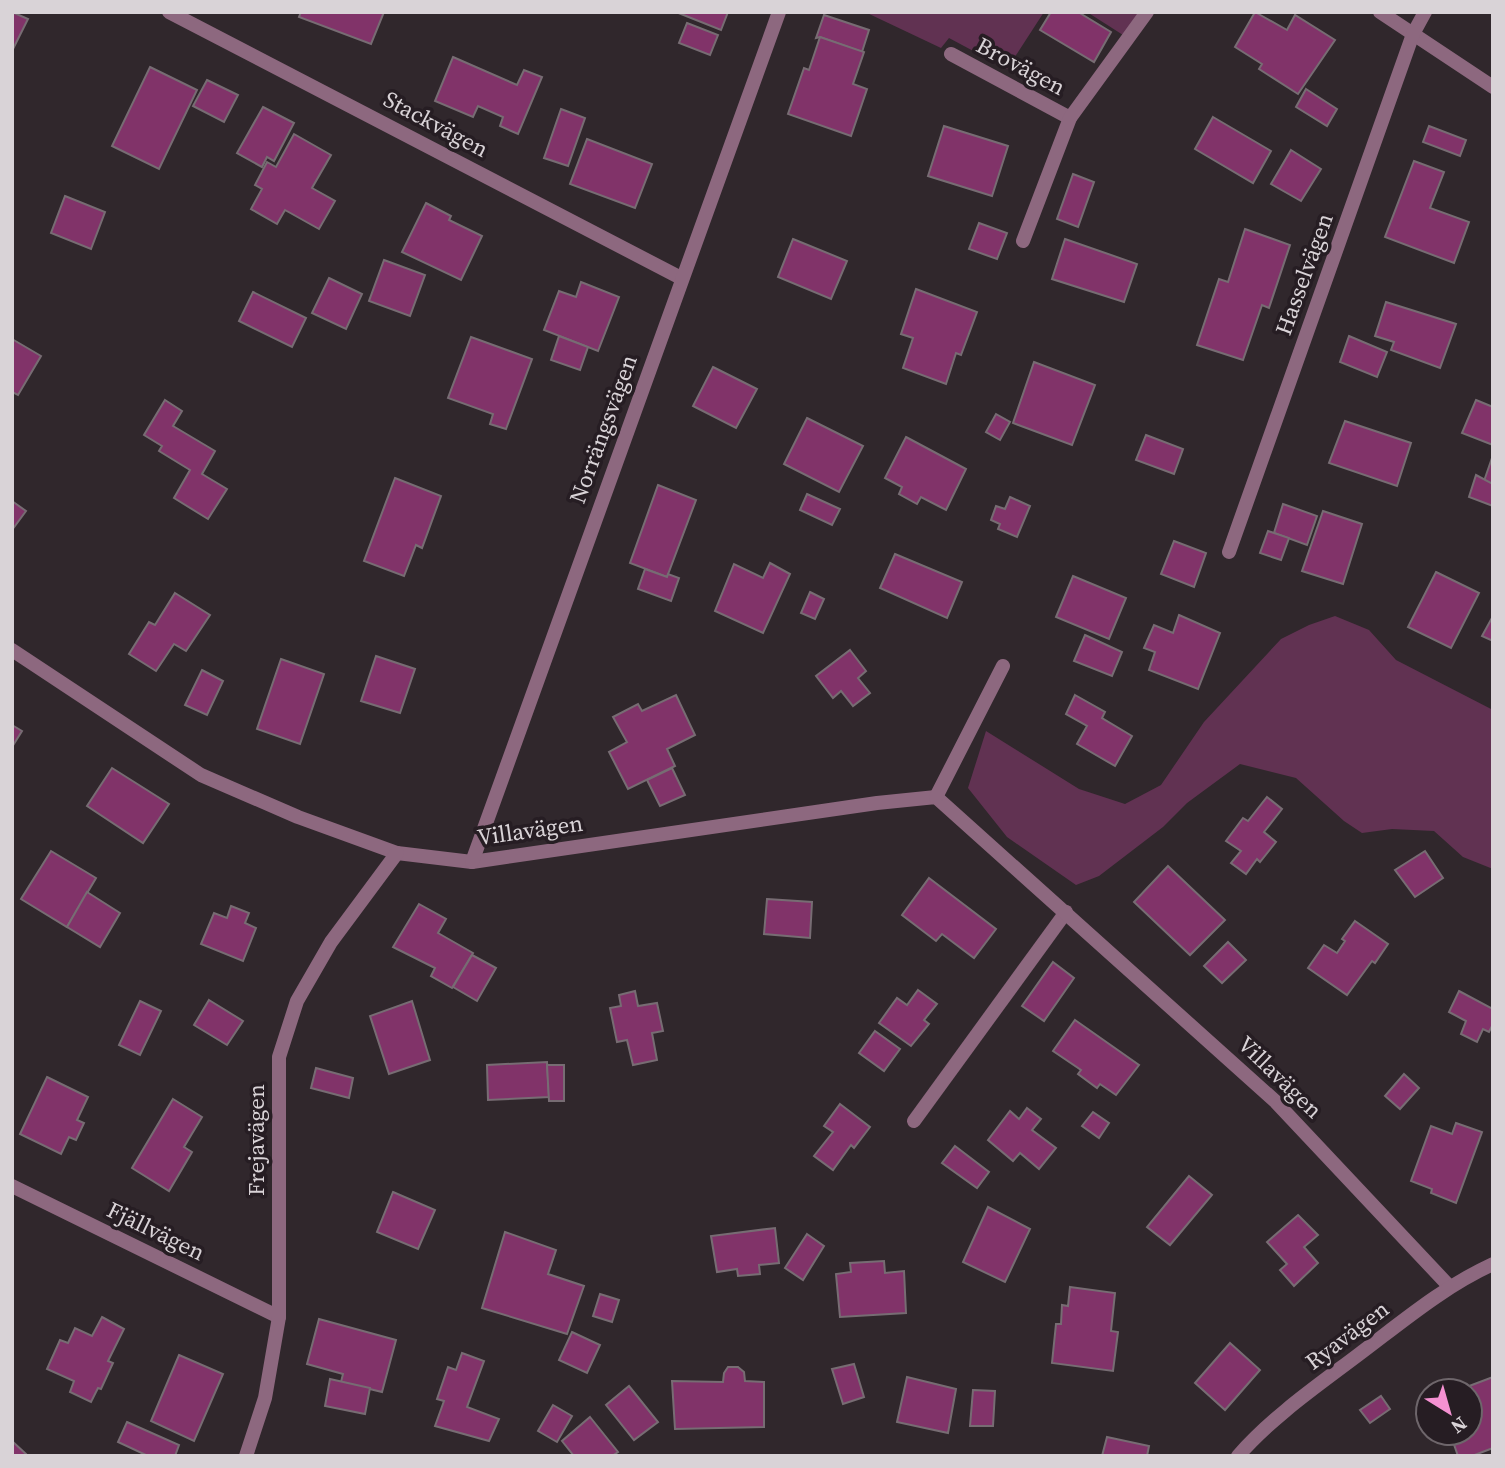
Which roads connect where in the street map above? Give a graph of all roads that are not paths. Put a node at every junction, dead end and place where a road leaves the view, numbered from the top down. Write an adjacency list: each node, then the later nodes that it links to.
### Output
1 (169, 12): 11 (street, Stackvägen)
2 (779, 12): 11 (street, Norrängsvägen)
3 (1147, 12): 9 (street, Brovägen)
4 (1380, 12): 6 (street)
5 (1425, 12): 6 (street, Hasselvägen)
6 (1413, 34): 8 (street); 12 (street, Hasselvägen)
7 (951, 54): 9 (street, Brovägen)
8 (1493, 86)
9 (1070, 118): 10 (street, Brovägen)
10 (1023, 241)
11 (681, 278): 17 (street, Norrängsvägen)
12 (1229, 552)
13 (12, 650): 16 (street, Villavägen)
14 (1003, 666): 15 (street)
15 (936, 797): 17 (street, Villavägen); 18 (street, Villavägen)
16 (397, 853): 17 (street, Villavägen); 23 (street, Frejavägen)
17 (472, 862)
18 (1066, 912): 19 (street); 22 (street, Villavägen)
19 (914, 1121)
20 (12, 1186): 23 (street, Fjällvägen)
21 (1493, 1264): 22 (street, Ryavägen)
22 (1449, 1286): 25 (street, Ryavägen)
23 (279, 1317): 24 (street, Frejavägen)
24 (246, 1456)
25 (1238, 1456)

